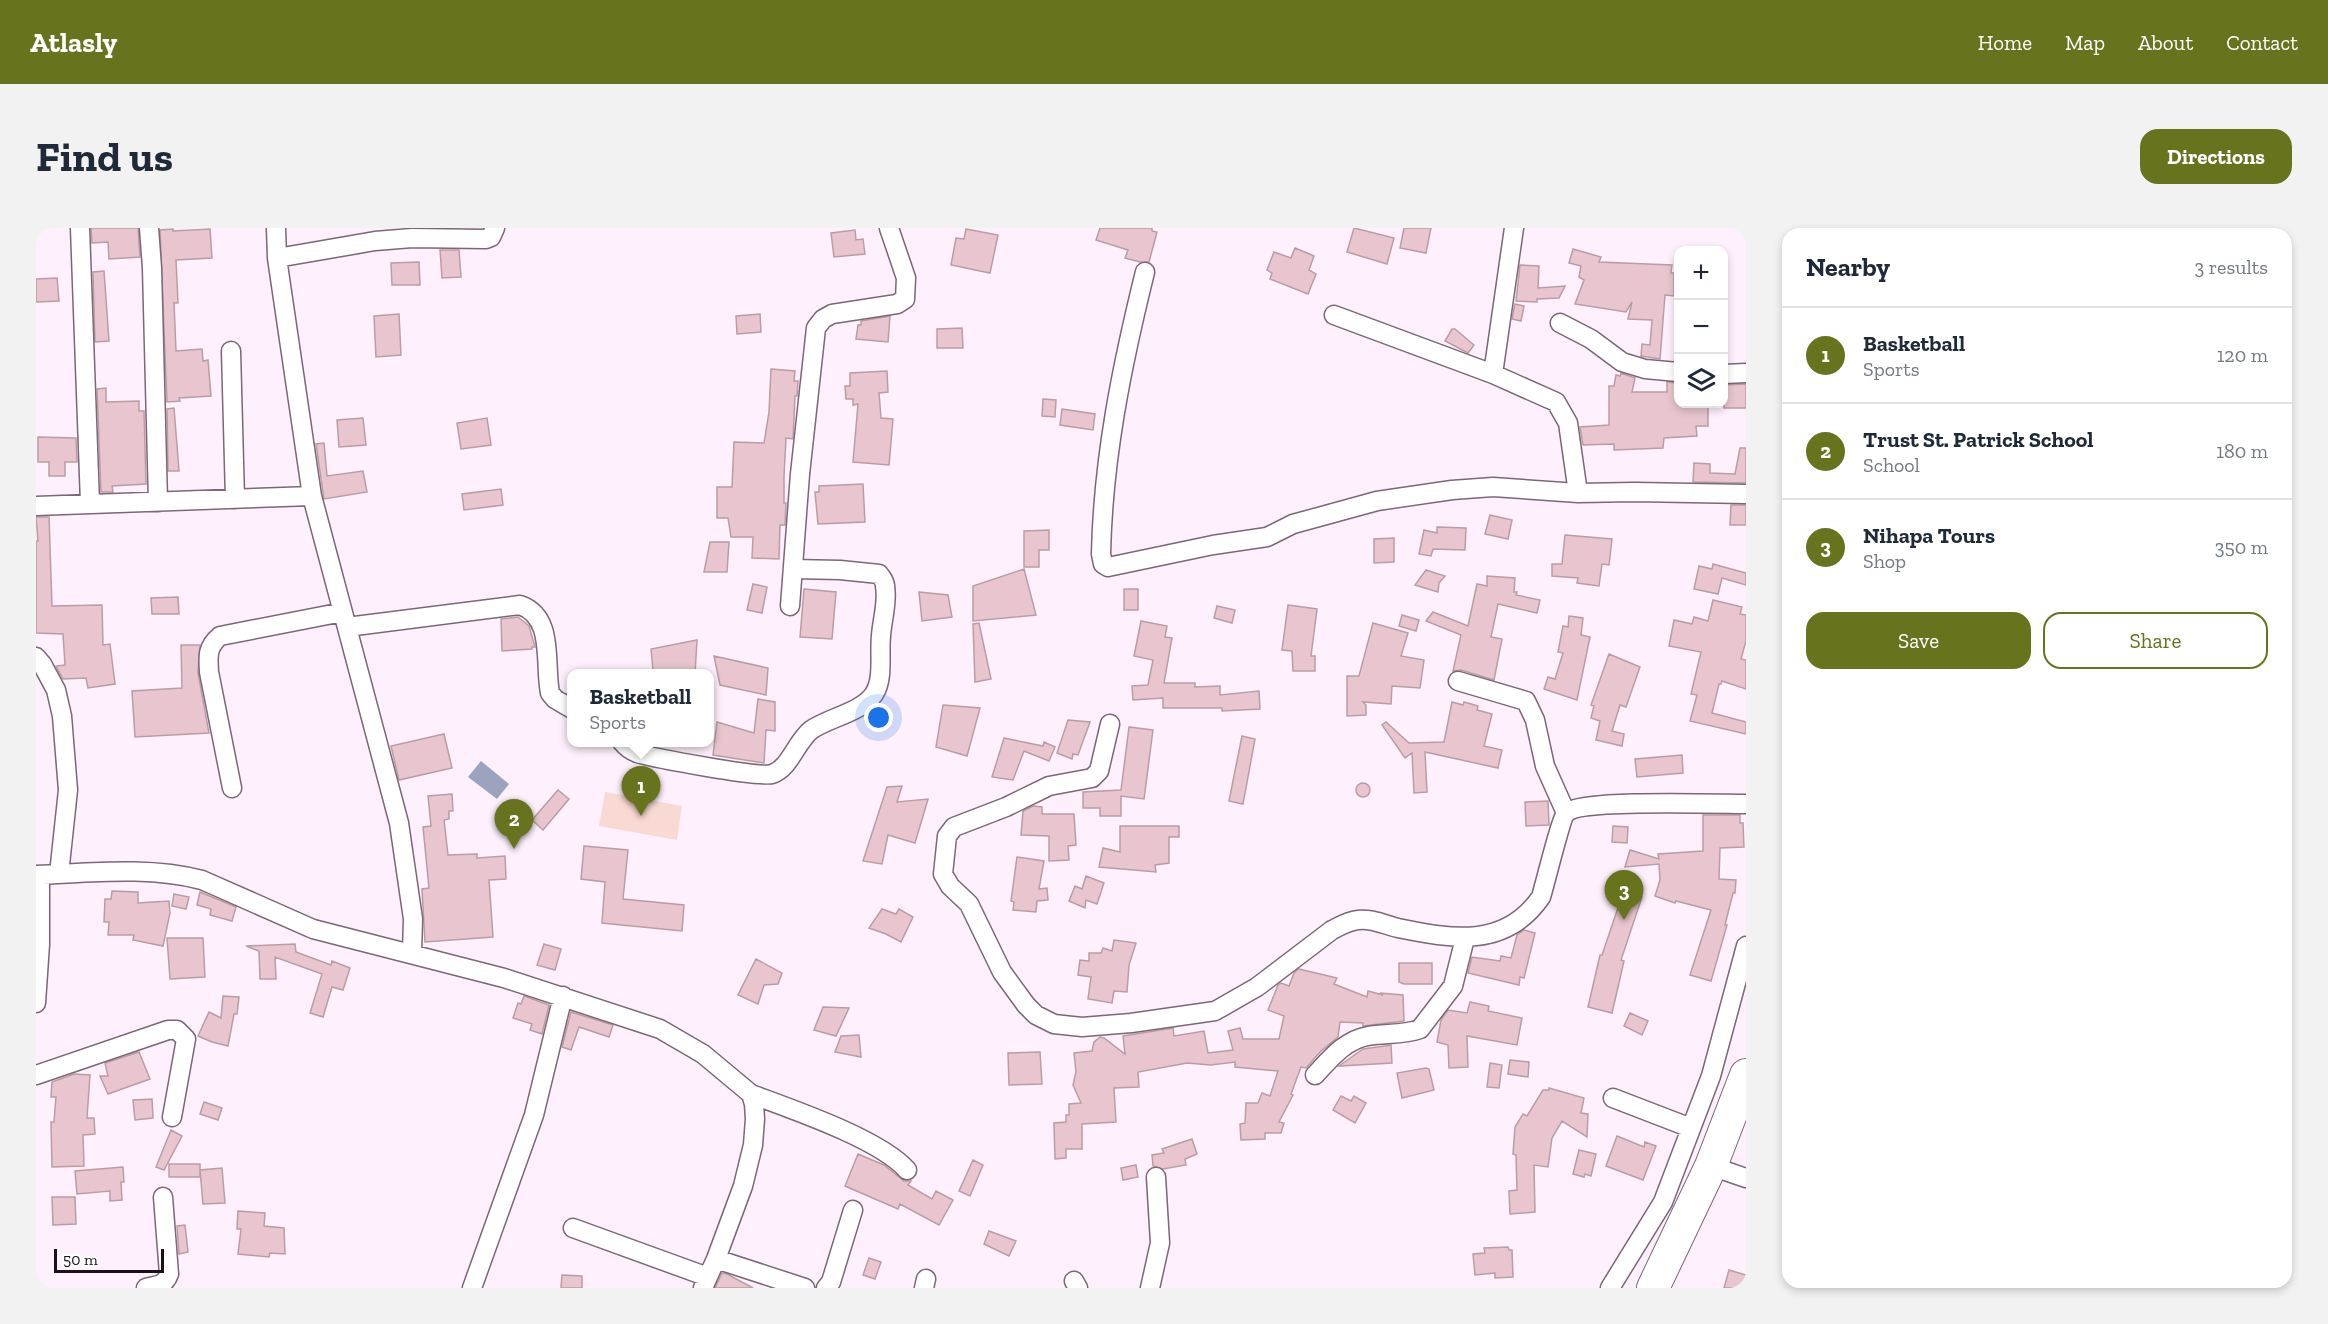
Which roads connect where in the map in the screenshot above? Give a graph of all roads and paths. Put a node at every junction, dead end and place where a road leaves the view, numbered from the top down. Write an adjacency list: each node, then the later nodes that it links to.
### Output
1 (80, 228): 21 (street)
2 (149, 228): 20 (street)
3 (276, 228): 7 (street)
4 (495, 228): 7 (street)
5 (889, 228): 23 (street)
6 (1514, 228): 14 (street)
7 (277, 258): 18 (street)
8 (1145, 272): 16 (street)
9 (1334, 315): 14 (street)
10 (1560, 323): 12 (street)
11 (231, 351): 19 (street)
12 (1674, 372)
13 (1746, 373): 15 (street)
14 (1493, 374): 16 (street)
15 (1728, 374)
16 (1578, 493): 17 (street)
17 (1746, 494)
18 (312, 496): 19 (street); 25 (street)
19 (236, 499): 20 (street)
20 (158, 502): 21 (street)
21 (90, 503): 22 (street)
22 (36, 506)
23 (793, 569): 24 (street); 30 (street)
24 (790, 606)
25 (345, 619): 28 (street); 31 (street); 38 (street)
26 (36, 657): 34 (street)
27 (1458, 681): 33 (street)
28 (567, 706)
29 (1110, 724): 36 (street)
30 (628, 747)
31 (232, 788)
32 (1746, 804): 33 (street)
33 (1566, 813): 36 (street)
34 (59, 874): 35 (street); 38 (street)
35 (38, 875): 40 (street)
36 (1465, 938): 42 (street)
37 (1746, 946): 47 (street)
38 (412, 953): 39 (street)
39 (563, 996): 44 (street); 58 (street)
40 (36, 1003)
41 (36, 1075): 46 (street)
42 (1315, 1075)
43 (1746, 1075): 48 (highway)
44 (751, 1094): 49 (street); 55 (street)
45 (1613, 1098): 47 (street)
46 (172, 1117)
47 (1691, 1128): 62 (street)
48 (1711, 1166): 51 (street); 63 (highway)
49 (907, 1170)
50 (1156, 1177): 61 (street)
51 (1746, 1178)
52 (163, 1197): 57 (street)
53 (853, 1210): 60 (street)
54 (573, 1228): 56 (street)
55 (716, 1258): 56 (street); 59 (street)
56 (705, 1282)
57 (146, 1288)
58 (472, 1288)
59 (806, 1288)
60 (826, 1288)
61 (1150, 1288)
62 (1610, 1288)
63 (1653, 1288)

